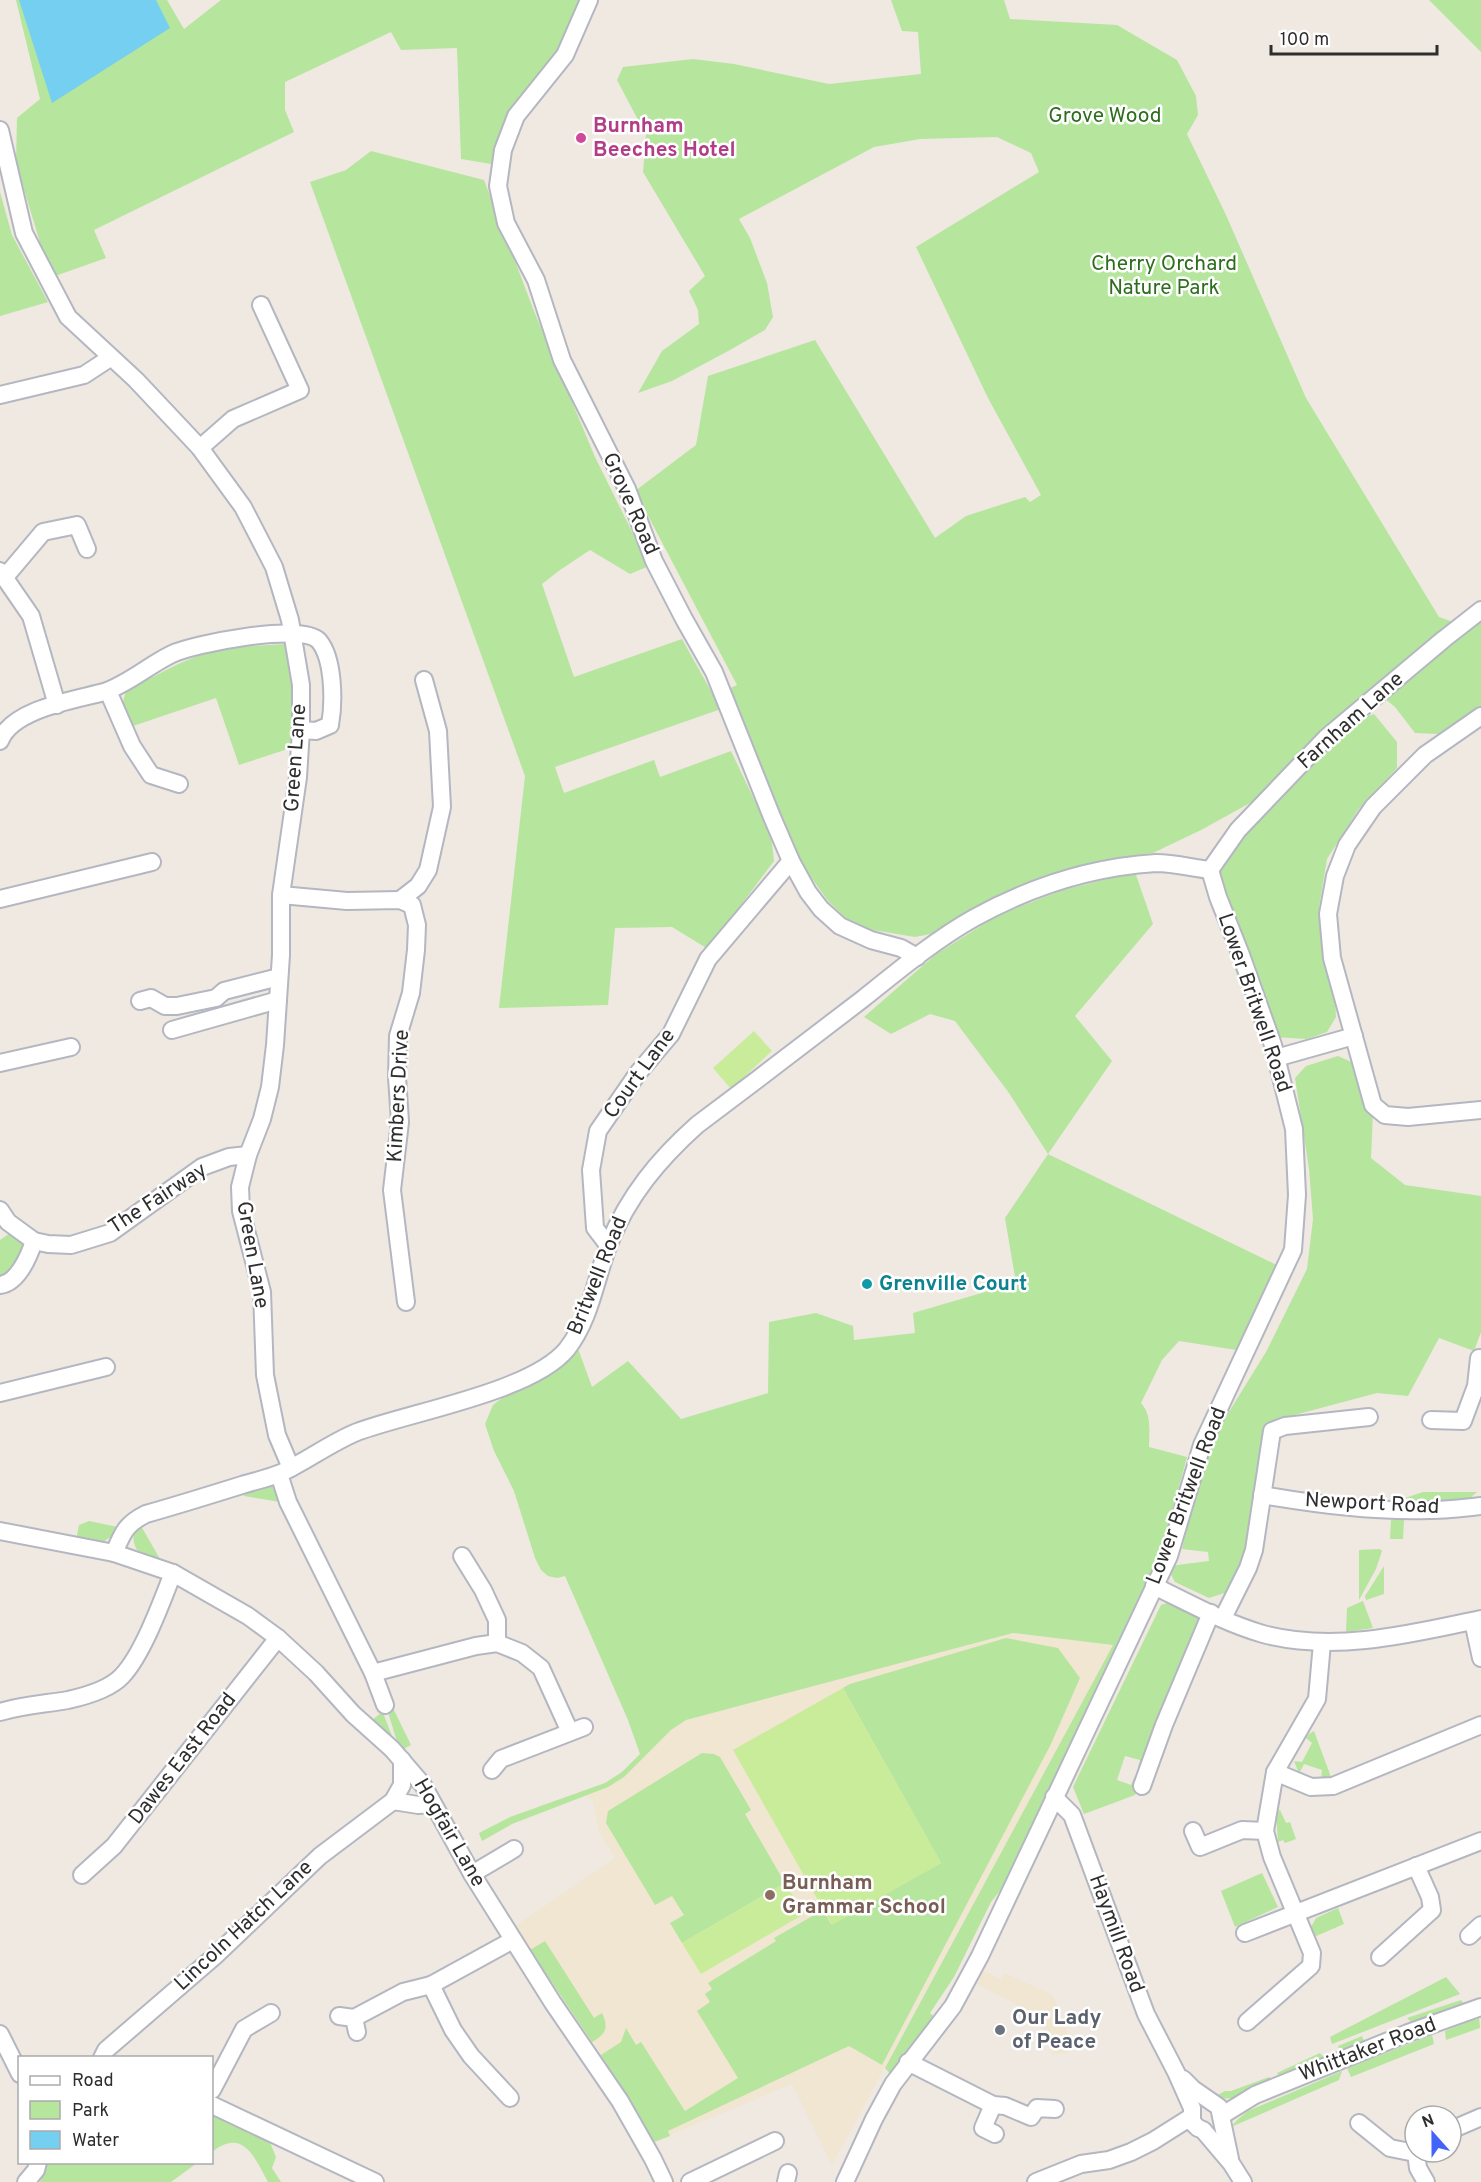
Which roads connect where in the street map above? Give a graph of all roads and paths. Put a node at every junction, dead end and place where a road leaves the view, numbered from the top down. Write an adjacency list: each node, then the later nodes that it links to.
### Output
1 (589, 0): 18 (street, Grove Road)
2 (0, 130): 4 (street, Green Lane)
3 (261, 305): 6 (street)
4 (110, 358): 5 (street); 6 (street, Green Lane)
5 (0, 395)
6 (200, 448): 10 (street, Green Lane)
7 (87, 549): 8 (street)
8 (2, 574): 13 (street)
9 (1481, 610): 20 (street, Farnham Lane)
10 (292, 632): 12 (street); 15 (street, Green Lane); 15 (street)
11 (424, 680): 23 (street)
12 (108, 690): 13 (street); 17 (street)
13 (57, 705): 16 (street)
14 (1481, 716): 29 (street)
15 (301, 730): 21 (street, Green Lane)
16 (0, 741)
17 (179, 784)
18 (791, 861): 24 (street, Grove Road); 37 (street, Court Lane)
19 (152, 862): 22 (street)
20 (1210, 870): 24 (street, Britwell Road); 31 (street, Lower Britwell Road)
21 (281, 895): 23 (street); 25 (street, Green Lane)
22 (0, 899)
23 (400, 900): 39 (street, Kimbers Drive)
24 (916, 957): 37 (street, Britwell Road)
25 (279, 976): 26 (street, Green Lane); 27 (street)
26 (278, 1000): 28 (street); 34 (street, Green Lane)
27 (140, 1001)
28 (172, 1030)
29 (1354, 1036): 31 (street); 33 (street)
30 (71, 1047): 32 (street)
31 (1276, 1058): 52 (street, Lower Britwell Road)
32 (0, 1063)
33 (1481, 1110)
34 (248, 1155): 36 (street, The Fairway); 45 (street, Green Lane)
35 (3, 1222): 36 (street, The Fairway)
36 (34, 1241): 38 (street)
37 (608, 1245): 45 (street, Britwell Road)
38 (0, 1285)
39 (406, 1302)
40 (106, 1367): 42 (street)
41 (1479, 1368): 44 (street)
42 (0, 1393)
43 (1369, 1417): 46 (street)
44 (1431, 1420)
45 (285, 1471): 49 (street, Britwell Road); 59 (street, Green Lane)
46 (1262, 1495): 47 (street, Newport Road); 53 (street)
47 (1481, 1506)
48 (0, 1531): 49 (street)
49 (114, 1553): 51 (street, Hogfair Lane)
50 (462, 1556): 56 (street)
51 (173, 1573): 55 (street, Hogfair Lane); 61 (street)
52 (1154, 1586): 53 (street); 67 (street, Lower Britwell Road)
53 (1217, 1616): 57 (street); 66 (street)
54 (1477, 1620): 57 (street); 58 (street)
55 (278, 1638): 63 (street, Hogfair Lane); 76 (street, Dawes East Road)
56 (497, 1643): 59 (street); 64 (street)
57 (1322, 1643): 65 (street)
58 (1481, 1658)
59 (373, 1673): 60 (street, Green Lane)
60 (385, 1705)
61 (0, 1712)
62 (1481, 1725): 65 (street)
63 (402, 1760): 68 (street); 69 (street, Hogfair Lane)
64 (492, 1770)
65 (1275, 1772): 71 (street)
66 (1142, 1786)
67 (1054, 1797): 88 (street, Lower Britwell Road); 95 (street, Haymill Road)
68 (393, 1801): 69 (street); 87 (street, Lincoln Hatch Lane)
69 (433, 1804): 75 (street, Hogfair Lane)
70 (1193, 1831): 71 (street)
71 (1265, 1831): 77 (street)
72 (1481, 1841): 74 (street)
73 (514, 1849): 75 (street)
74 (1416, 1866): 77 (street); 80 (street)
75 (472, 1874): 79 (street, Hogfair Lane)
76 (82, 1875)
77 (1294, 1913): 78 (street); 85 (street)
78 (1245, 1933)
79 (513, 1940): 81 (street); 108 (street, Hogfair Lane)
80 (1380, 1957)
81 (431, 1985): 84 (street); 91 (street)
82 (1481, 2007): 95 (street, Whittaker Road)
83 (271, 2013): 90 (street)
84 (350, 2022)
85 (1247, 2022)
86 (0, 2034): 89 (street)
87 (103, 2056)
88 (908, 2062): 93 (street); 105 (street, Lower Britwell Road)
89 (18, 2070)
90 (213, 2088)
91 (510, 2098)
92 (213, 2104): 107 (street)
93 (993, 2105): 94 (street); 99 (street)
94 (1055, 2109)
95 (1206, 2115): 104 (street, Whittaker Road); 111 (street, Haymill Road)
96 (1481, 2117): 98 (street)
97 (1359, 2123): 101 (street)
98 (1463, 2125)
99 (985, 2134)
100 (775, 2141): 109 (street)
101 (1403, 2150)
102 (38, 2164): 106 (street)
103 (1418, 2164): 112 (street)
104 (1058, 2178): 110 (street, Whittaker Road)
105 (852, 2180)
106 (26, 2182)
107 (375, 2182)
108 (664, 2182)
109 (690, 2182)
110 (1036, 2182)
111 (1243, 2182)
112 (1426, 2182)

